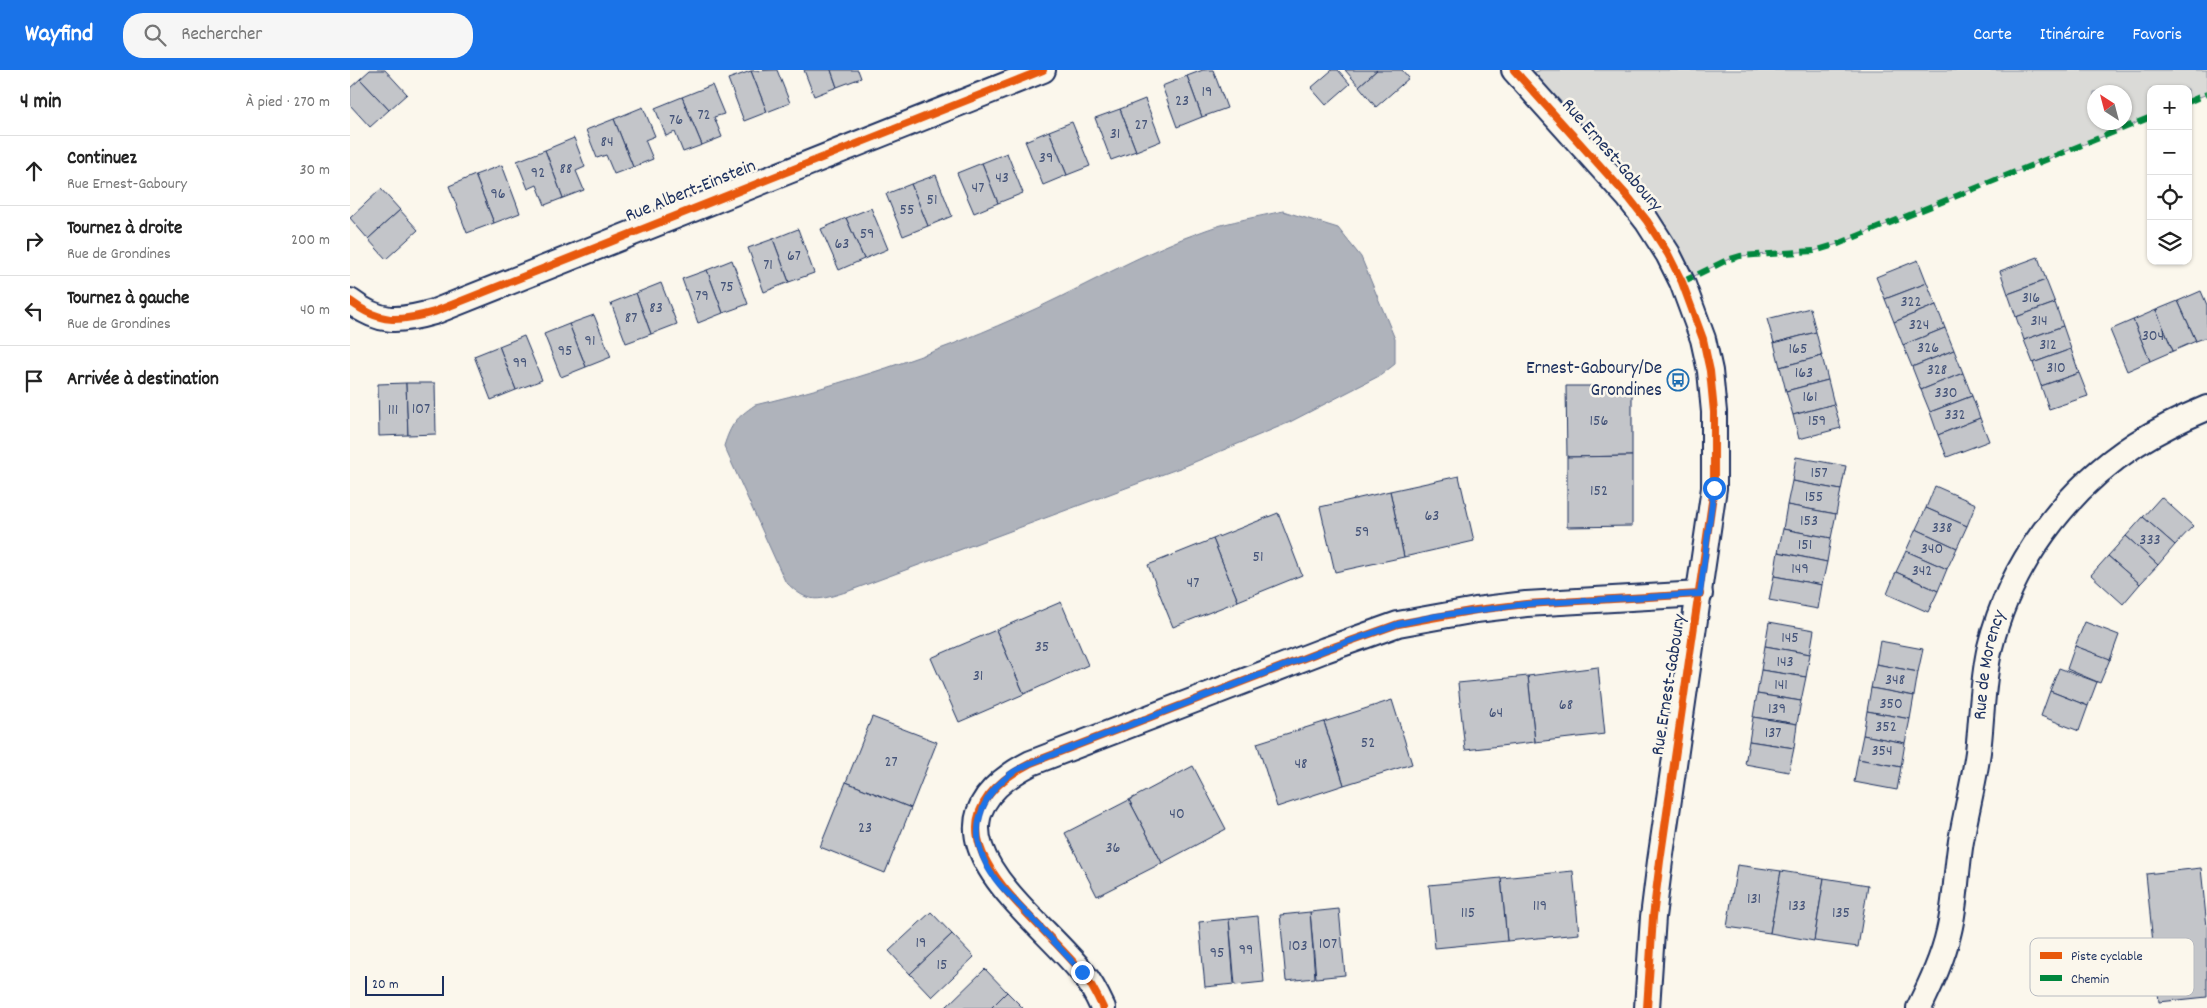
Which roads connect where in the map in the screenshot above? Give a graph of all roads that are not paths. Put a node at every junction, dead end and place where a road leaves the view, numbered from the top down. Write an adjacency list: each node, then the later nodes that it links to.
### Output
1 (1043, 70): 3 (street, Rue Albert-Einstein)
2 (1514, 70): 5 (street, Rue Ernest-Gaboury)
3 (350, 301)
4 (2207, 408): 8 (street, Rue de Morency)
5 (1700, 594): 6 (street); 7 (street, Rue Ernest-Gaboury)
6 (1103, 1008)
7 (1647, 1008)
8 (1919, 1008)

